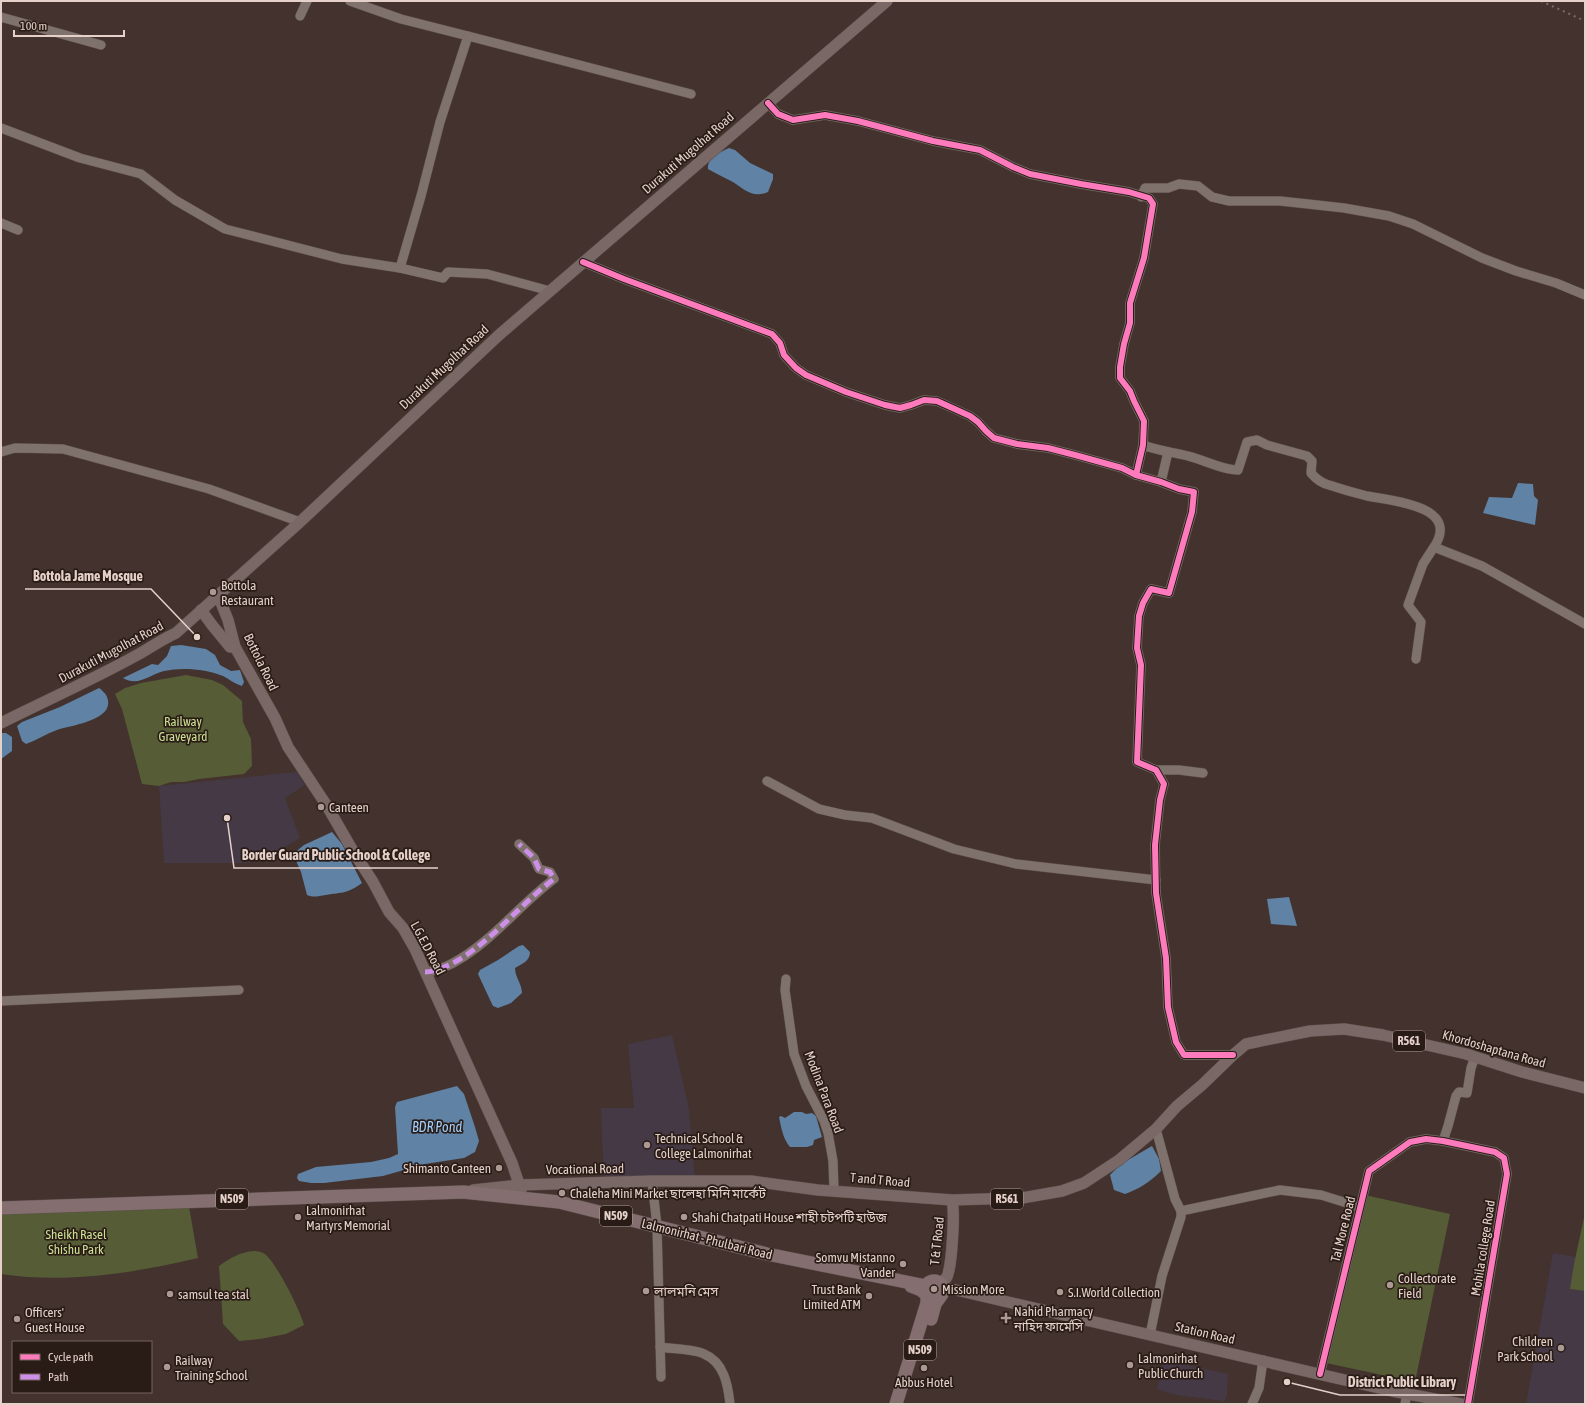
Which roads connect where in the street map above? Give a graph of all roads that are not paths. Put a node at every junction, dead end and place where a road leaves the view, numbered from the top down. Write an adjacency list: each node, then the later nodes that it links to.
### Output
1 (307, 1): 4 (street)
2 (350, 1): 6 (street)
3 (887, 1): 9 (main road, Durakuti Mugolhat Road)
4 (300, 16)
5 (1, 17): 7 (street)
6 (468, 36): 8 (street); 15 (street)
7 (101, 46)
8 (691, 94)
9 (768, 103): 11 (street); 14 (main road, Durakuti Mugolhat Road)
10 (1, 128): 15 (street)
11 (1141, 197): 17 (street); 18 (street)
12 (1, 223): 13 (street)
13 (18, 230)
14 (583, 262): 16 (main road, Durakuti Mugolhat Road); 21 (street)
15 (400, 268): 16 (street)
16 (550, 291): 23 (main road, Durakuti Mugolhat Road)
17 (1585, 295)
18 (1143, 446): 19 (street); 21 (street)
19 (1168, 452): 22 (street); 24 (street)
20 (1, 453): 23 (street)
21 (1136, 475): 22 (street)
22 (1161, 482): 32 (street)
23 (300, 522): 25 (main road, Durakuti Mugolhat Road)
24 (1434, 547): 27 (street); 29 (street)
25 (218, 595): 26 (main road, Durakuti Mugolhat Road); 28 (main road, Bottola Road)
26 (201, 610): 28 (main road); 31 (main road, Durakuti Mugolhat Road)
27 (1585, 624)
28 (235, 647): 30 (main road, Bottola Road)
29 (1416, 659)
30 (275, 718): 37 (main road, L.G.E.D Road)
31 (1, 723)
32 (1156, 770): 33 (street); 36 (street)
33 (1203, 773)
34 (767, 781): 36 (street)
35 (519, 844): 37 (street)
36 (1156, 880): 41 (street)
37 (425, 972): 48 (main road, L.G.E.D Road)
38 (786, 979): 49 (street, Modina Para Road)
39 (239, 990): 40 (street)
40 (1, 1001)
41 (1233, 1055): 42 (main road, Khordoshaptana Road / R561); 44 (main road, R561)
42 (1475, 1058): 43 (main road, Khordoshaptana Road / R561); 45 (street)
43 (1585, 1088)
44 (1156, 1129): 52 (main road, T and T Road / R561); 55 (street)
45 (1443, 1141): 53 (street, Tal More Road); 69 (street, Mohila college Road)
46 (652, 1181): 47 (main road, Vocational Road); 48 (main road, Vocational Road); 56 (street)
47 (695, 1181): 49 (main road, T and T Road)
48 (519, 1184): 50 (main road, Vocational Road); 51 (main road, L.G.E.D Road)
49 (834, 1190): 52 (main road, T and T Road)
50 (463, 1192): 51 (highway, Lalmonirhat - Phulbari Road / N509); 54 (highway, N509)
51 (524, 1198): 56 (highway, Lalmonirhat - Phulbari Road / N509)
52 (952, 1200): 57 (main road, T & T Road)
53 (1360, 1207): 55 (street); 61 (street, Tal More Road)
54 (1, 1208)
55 (1181, 1210): 58 (street)
56 (657, 1226): 57 (highway, Lalmonirhat - Phulbari Road / N509); 59 (street)
57 (935, 1290): 58 (main road, Station Road); 65 (highway, N509); 66 (highway, N509)
58 (1150, 1335): 60 (main road, Station Road)
59 (660, 1347): 62 (street); 64 (street)
60 (1263, 1360): 61 (main road, Station Road); 67 (street)
61 (1320, 1374): 63 (main road, Station Road)
62 (661, 1377)
63 (1406, 1399): 68 (main road, Station Road)
64 (730, 1404)
65 (896, 1404)
66 (903, 1404)
67 (1252, 1404)
68 (1461, 1404)
69 (1468, 1404)

